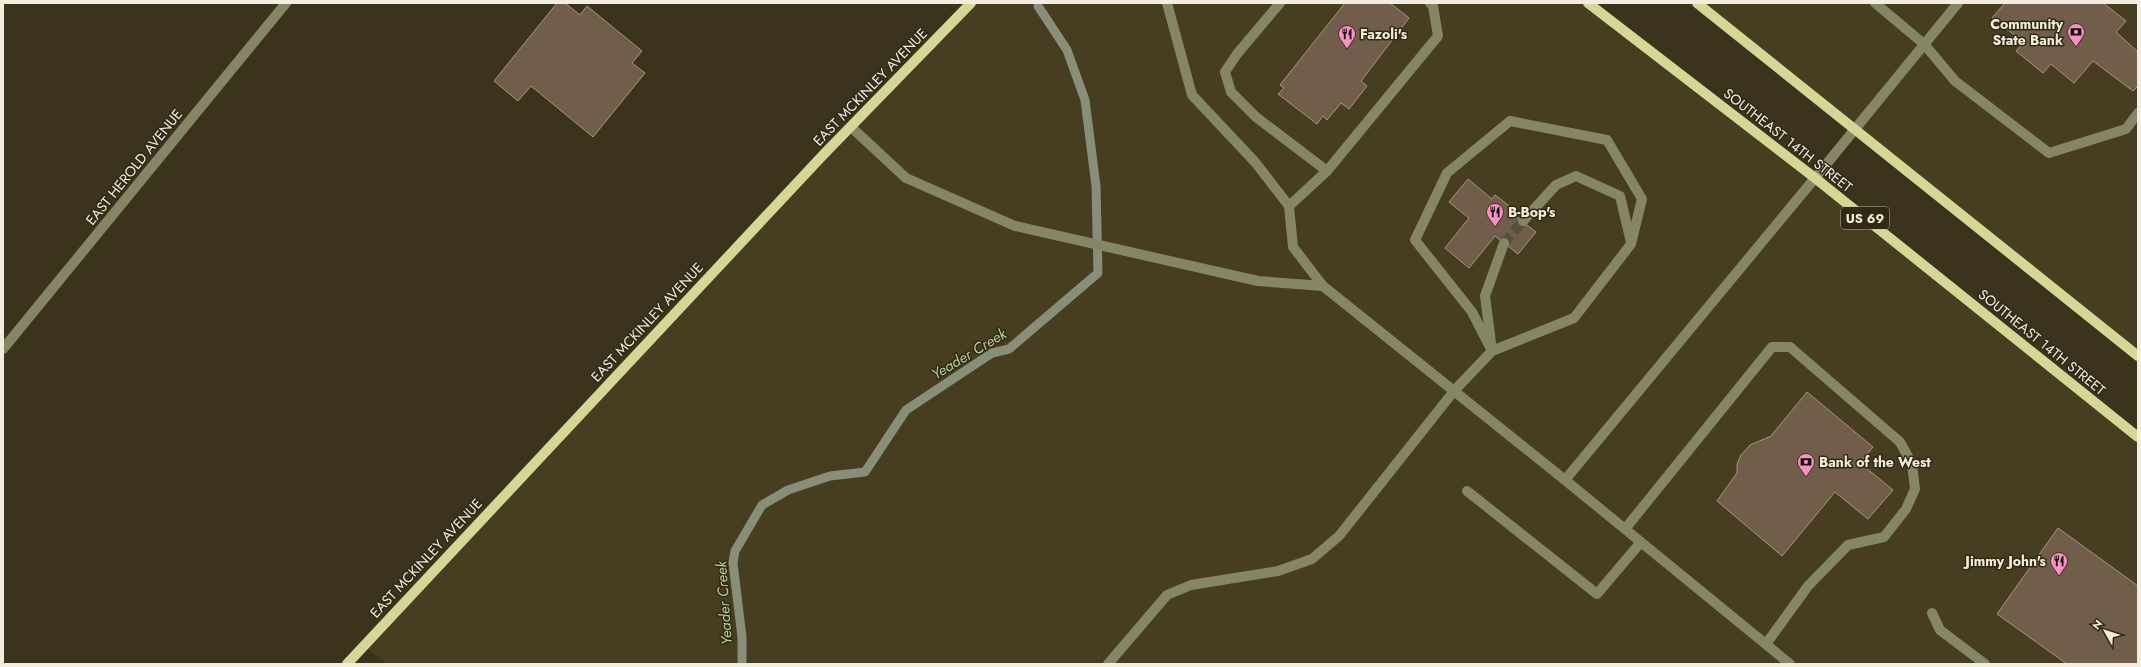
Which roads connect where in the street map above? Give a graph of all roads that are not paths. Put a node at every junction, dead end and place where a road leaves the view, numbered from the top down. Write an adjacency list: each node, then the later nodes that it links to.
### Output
1 (286, 3): 21 (street, EAST HEROLD AVENUE)
2 (972, 3): 12 (main road, EAST MCKINLEY AVENUE)
3 (1167, 3): 16 (street)
4 (1280, 3): 14 (street)
5 (1430, 3): 14 (street)
6 (1588, 3): 15 (main road, SOUTHEAST 14TH STREET / US 69)
7 (1697, 3): 13 (main road)
8 (1875, 3): 10 (street)
9 (1958, 3): 10 (street)
10 (1924, 44): 11 (street); 13 (street)
11 (2138, 113)
12 (851, 127): 20 (street); 32 (main road, EAST MCKINLEY AVENUE)
13 (1856, 129): 15 (street); 23 (main road)
14 (1327, 171): 16 (street)
15 (1816, 178): 25 (main road, SOUTHEAST 14TH STREET / US 69); 26 (street)
16 (1289, 206): 20 (street)
17 (1523, 221): 19 (street)
18 (1504, 243): 22 (street)
19 (1631, 244): 22 (street); 22 (street)
20 (1323, 286): 24 (street)
21 (3, 349)
22 (1492, 351): 24 (street)
23 (2138, 356)
24 (1454, 391): 26 (street); 33 (street)
25 (2138, 437)
26 (1565, 480): 28 (street)
27 (1467, 491): 29 (street)
28 (1625, 529): 29 (street); 31 (street)
29 (1642, 542): 31 (street)
30 (1932, 613): 35 (street)
31 (1766, 644): 34 (street)
32 (347, 664)
33 (1108, 664)
34 (1790, 664)
35 (1985, 664)

